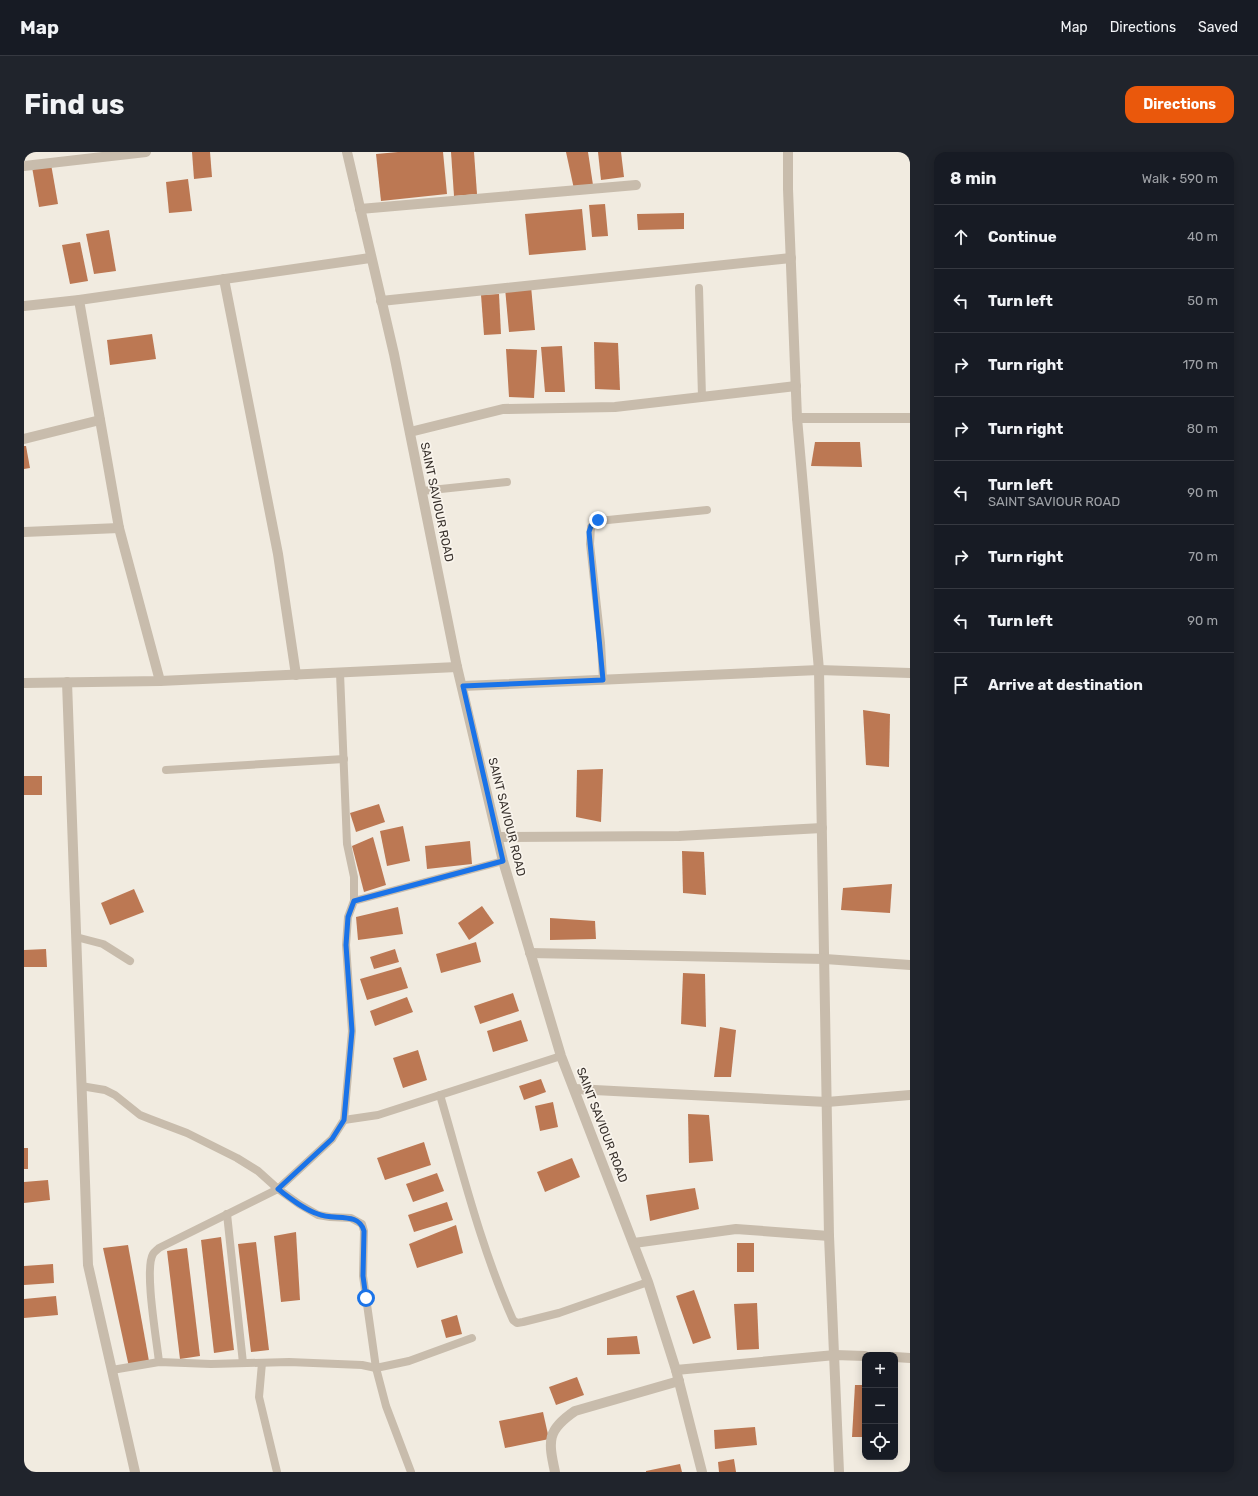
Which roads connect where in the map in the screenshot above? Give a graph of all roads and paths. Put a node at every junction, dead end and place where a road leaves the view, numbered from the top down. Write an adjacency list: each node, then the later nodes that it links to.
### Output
1 (146, 152): 4 (street)
2 (347, 152): 6 (street, SAINT SAVIOUR ROAD)
3 (788, 152): 8 (street)
4 (24, 166)
5 (636, 185): 6 (street)
6 (360, 210): 7 (street, SAINT SAVIOUR ROAD)
7 (370, 258): 9 (street); 12 (street, SAINT SAVIOUR ROAD)
8 (792, 258): 12 (street); 14 (street)
9 (224, 279): 11 (street); 30 (street)
10 (699, 288): 15 (lane)
11 (78, 300): 13 (street); 18 (street)
12 (381, 301): 19 (street, SAINT SAVIOUR ROAD)
13 (24, 306)
14 (796, 386): 15 (street); 16 (street)
15 (702, 397): 19 (street)
16 (797, 418): 17 (street); 27 (street)
17 (910, 418)
18 (100, 420): 20 (street); 24 (street)
19 (410, 432): 22 (street, SAINT SAVIOUR ROAD)
20 (24, 439)
21 (507, 482): 22 (lane)
22 (422, 491): 26 (street, SAINT SAVIOUR ROAD)
23 (707, 510): 31 (lane)
24 (119, 528): 25 (street); 32 (street)
25 (24, 532)
26 (457, 667): 28 (street); 35 (street, SAINT SAVIOUR ROAD)
27 (820, 670): 29 (street); 31 (street); 38 (street)
28 (340, 673): 30 (street); 36 (lane)
29 (910, 673)
30 (296, 674): 32 (street)
31 (603, 680): 35 (street)
32 (160, 681): 33 (street)
33 (67, 682): 34 (street); 42 (street)
34 (24, 683)
35 (463, 686): 39 (street, SAINT SAVIOUR ROAD)
36 (344, 759): 37 (lane); 41 (lane)
37 (166, 770)
38 (822, 828): 39 (street); 44 (street)
39 (498, 837): 40 (street, SAINT SAVIOUR ROAD)
40 (503, 861): 41 (lane); 43 (street, SAINT SAVIOUR ROAD)
41 (354, 901): 53 (lane)
42 (76, 937): 45 (lane); 48 (street)
43 (530, 953): 44 (street); 47 (street, SAINT SAVIOUR ROAD)
44 (824, 959): 46 (street); 52 (street)
45 (130, 961)
46 (910, 965)
47 (561, 1056): 49 (street, SAINT SAVIOUR ROAD); 50 (lane)
48 (81, 1086): 54 (lane); 68 (street)
49 (575, 1089): 52 (street); 57 (street, SAINT SAVIOUR ROAD)
50 (440, 1095): 53 (lane); 58 (lane)
51 (910, 1095): 52 (street)
52 (827, 1102): 56 (street)
53 (344, 1120): 54 (lane)
54 (278, 1189): 55 (lane); 67 (lane)
55 (227, 1214): 64 (lane); 66 (lane)
56 (829, 1236): 57 (street); 60 (street)
57 (634, 1243): 58 (street, SAINT SAVIOUR ROAD)
58 (648, 1282): 69 (street, SAINT SAVIOUR ROAD)
59 (472, 1338): 67 (lane)
60 (835, 1355): 61 (street); 69 (street); 76 (street)
61 (862, 1356)
62 (898, 1358): 63 (street)
63 (910, 1358)
64 (159, 1362): 66 (lane); 68 (lane)
65 (262, 1362): 66 (lane); 67 (lane); 72 (lane)
66 (243, 1363)
67 (376, 1368): 73 (lane)
68 (112, 1370): 71 (street)
69 (676, 1370): 70 (street, SAINT SAVIOUR ROAD)
70 (679, 1381): 74 (street); 75 (street, SAINT SAVIOUR ROAD)
71 (136, 1472)
72 (277, 1472)
73 (411, 1472)
74 (556, 1472)
75 (702, 1472)
76 (839, 1472)

